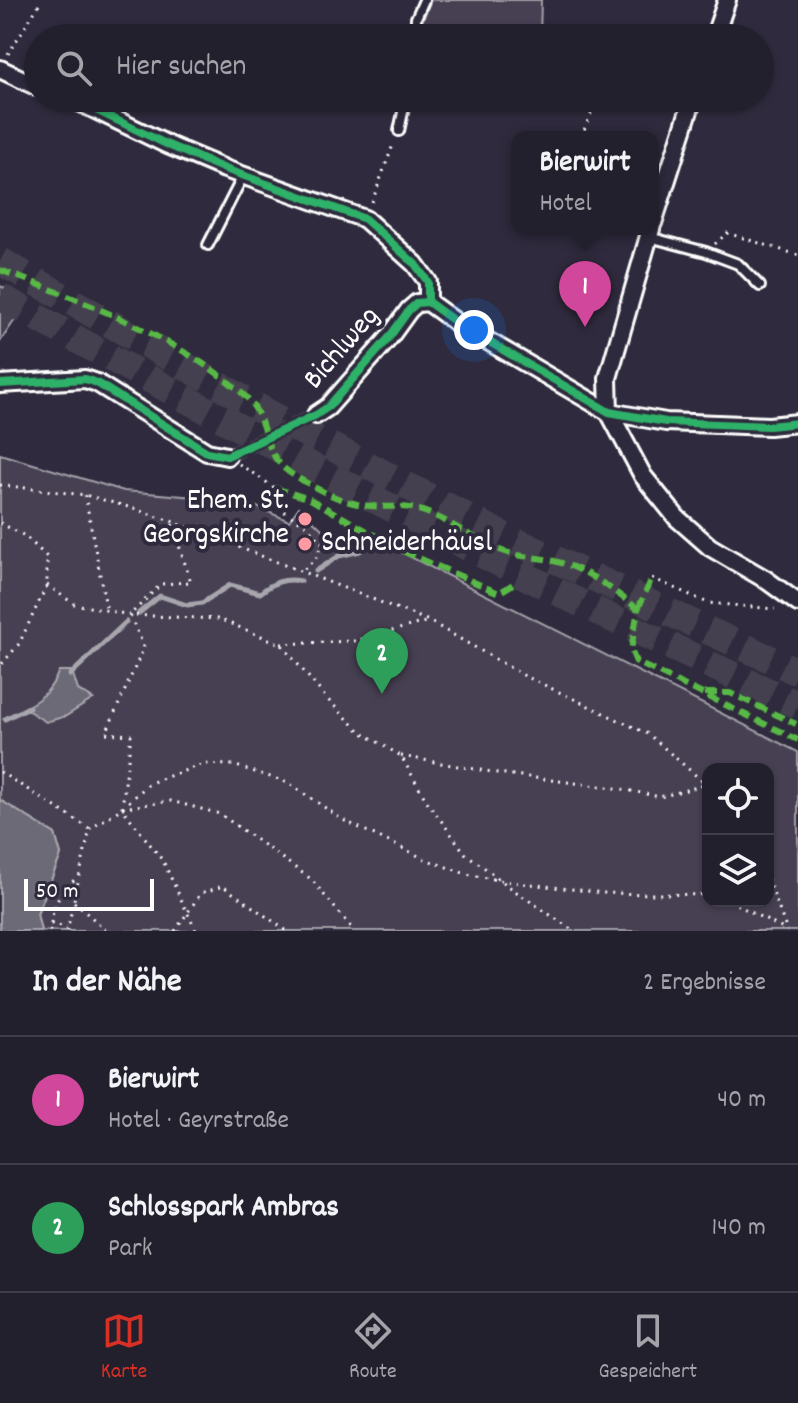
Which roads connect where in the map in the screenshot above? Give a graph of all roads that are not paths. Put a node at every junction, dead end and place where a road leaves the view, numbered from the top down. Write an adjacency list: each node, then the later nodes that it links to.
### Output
1 (424, 0): 3 (lane)
2 (727, 0): 4 (street)
3 (416, 24)
4 (719, 24)
5 (0, 69): 6 (street)
6 (24, 80)
7 (100, 112): 11 (street)
8 (403, 112): 10 (lane)
9 (689, 112): 12 (street)
10 (399, 131)
11 (243, 175): 15 (lane); 17 (street)
12 (659, 205)
13 (659, 233): 16 (lane)
14 (650, 235): 19 (street)
15 (208, 245)
16 (760, 286)
17 (428, 302): 19 (street, Bichlweg); 20 (street, Bichlweg)
18 (0, 384): 22 (street)
19 (609, 412): 21 (street); 23 (street)
20 (316, 415)
21 (798, 423)
22 (227, 456)
23 (798, 603)

